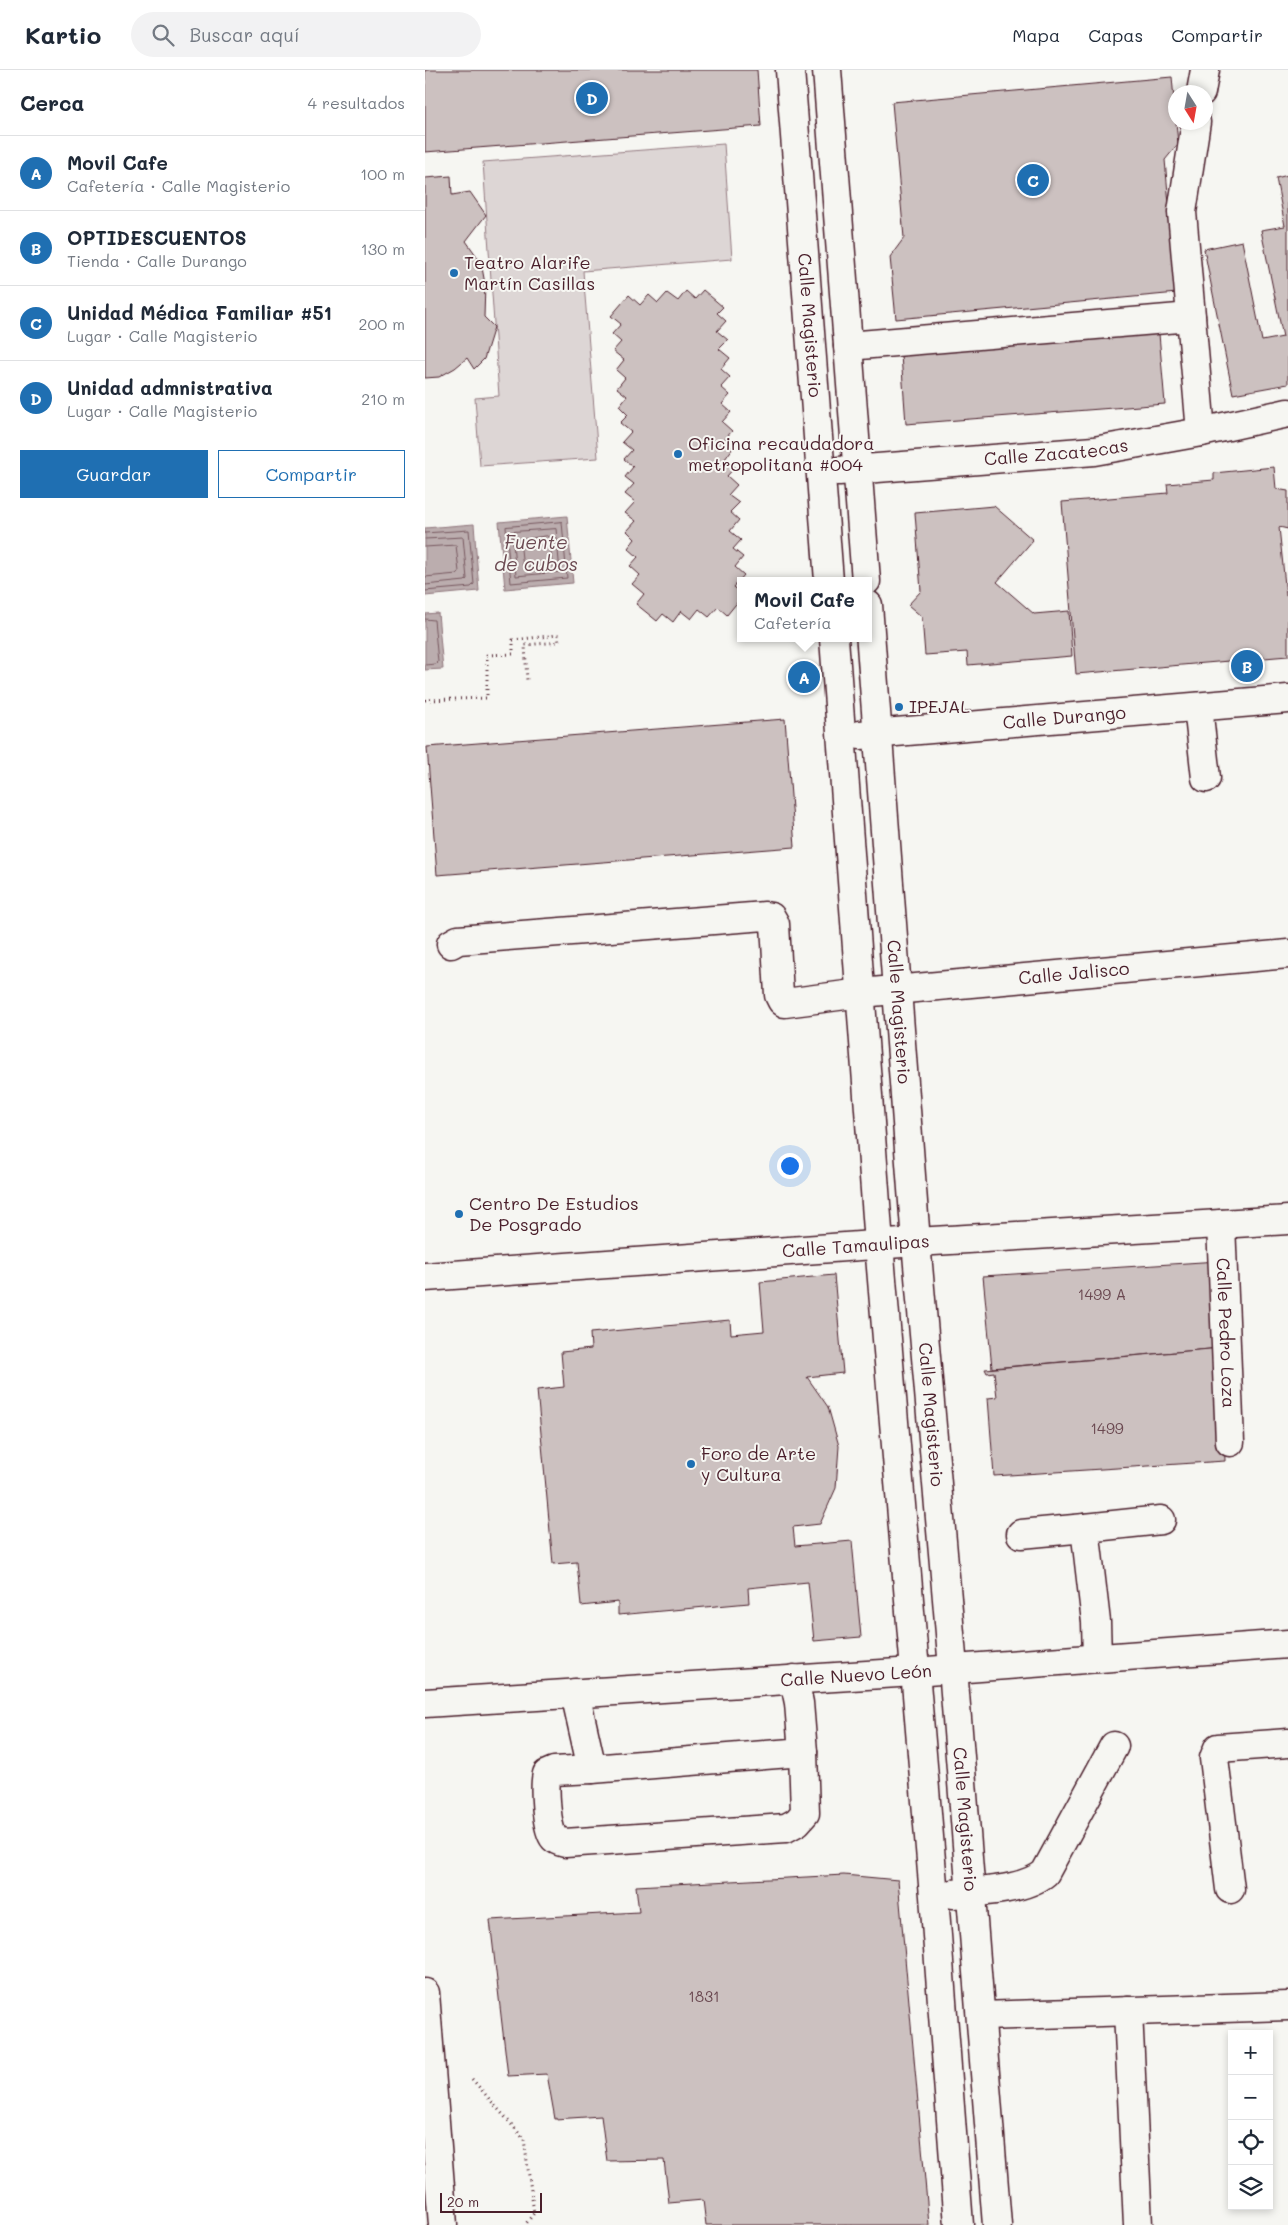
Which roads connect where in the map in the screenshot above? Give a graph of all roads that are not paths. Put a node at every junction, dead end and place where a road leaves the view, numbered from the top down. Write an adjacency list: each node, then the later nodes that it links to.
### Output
1 (790, 70): 11 (street, Calle Magisterio)
2 (827, 70): 7 (street, Calle Magisterio)
3 (1205, 70): 4 (street)
4 (1202, 85)
5 (1195, 130): 6 (street)
6 (1191, 317): 7 (street); 9 (street)
7 (848, 346): 10 (street, Calle Magisterio)
8 (1288, 413): 9 (street, Calle Zacatecas)
9 (1201, 432): 10 (street, Calle Zacatecas)
10 (858, 470): 11 (street, Calle Zacatecas); 13 (street, Calle Magisterio)
11 (821, 472): 12 (street, Calle Magisterio)
12 (829, 577)
13 (866, 577)
14 (834, 642): 19 (street, Calle Magisterio)
15 (871, 642): 18 (street, Calle Magisterio)
16 (1288, 699): 17 (street, Calle Durango)
17 (1198, 707): 18 (street, Calle Durango); 20 (street)
18 (877, 733): 19 (street, Calle Durango); 23 (street, Calle Magisterio)
19 (841, 736): 24 (street, Calle Magisterio)
20 (1205, 778)
21 (451, 944): 24 (street, Calle Jalisco)
22 (1288, 954): 23 (street, Calle Jalisco)
23 (897, 990): 24 (street, Calle Jalisco); 27 (street, Calle Magisterio)
24 (861, 993): 28 (street, Calle Magisterio)
25 (1288, 1220): 26 (street, Calle Tamaulipas)
26 (1221, 1224): 27 (street, Calle Tamaulipas); 30 (street, Calle Pedro Loza)
27 (916, 1242): 28 (street, Calle Tamaulipas); 36 (street, Calle Magisterio)
28 (879, 1244): 29 (street, Calle Tamaulipas); 37 (street, Calle Magisterio)
29 (425, 1277)
30 (1230, 1442)
31 (1161, 1520): 32 (street)
32 (1085, 1528): 33 (street); 35 (street)
33 (1021, 1534)
34 (1288, 1644): 35 (street, Calle Nuevo León)
35 (1097, 1658): 36 (street, Calle Nuevo León)
36 (953, 1668): 37 (street, Calle Nuevo León); 46 (street, Calle Magisterio)
37 (914, 1672): 38 (street, Calle Nuevo León); 47 (street, Calle Magisterio)
38 (794, 1679): 39 (street, Calle Nuevo León); 43 (street)
39 (575, 1693): 40 (street, Calle Nuevo León); 44 (street)
40 (425, 1703)
41 (1288, 1743): 45 (street)
42 (1114, 1746): 46 (street)
43 (803, 1752): 44 (street); 44 (street)
44 (592, 1768)
45 (1230, 1889)
46 (971, 1893): 47 (street); 51 (street, Calle Magisterio)
47 (934, 1896): 53 (street, Calle Magisterio)
48 (425, 1993): 52 (street)
49 (1288, 2006): 50 (street)
50 (1129, 2011): 51 (street); 55 (street)
51 (981, 2016): 54 (street, Calle Magisterio)
52 (443, 2225)
53 (959, 2225)
54 (997, 2225)
55 (1138, 2225)

